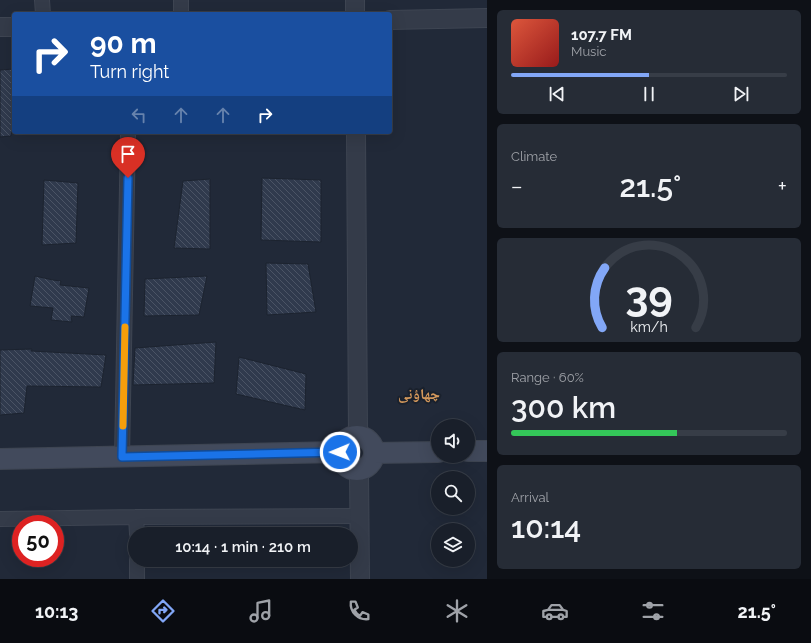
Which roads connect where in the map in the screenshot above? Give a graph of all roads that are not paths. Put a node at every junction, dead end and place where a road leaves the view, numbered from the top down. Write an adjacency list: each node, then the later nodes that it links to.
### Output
1 (42, 0): 4 (street)
2 (181, 0): 5 (street)
3 (355, 0): 6 (street)
4 (43, 12)
5 (182, 12)
6 (355, 12)
7 (487, 18): 8 (street)
8 (392, 20)
9 (0, 27): 10 (street)
10 (12, 27)
11 (128, 134): 19 (street)
12 (356, 134): 13 (street)
13 (358, 436): 16 (main road); 18 (main road)
14 (487, 450): 15 (main road)
15 (475, 451)
16 (340, 452): 19 (main road); 21 (main road)
17 (431, 452): 18 (main road)
18 (374, 453): 21 (main road)
19 (122, 457): 20 (main road)
20 (0, 459)
21 (358, 470): 22 (street)
22 (359, 516): 23 (street); 28 (street)
23 (136, 517): 24 (street); 25 (street)
24 (0, 519)
25 (136, 527)
26 (137, 567): 27 (street)
27 (137, 579)
28 (360, 579)

